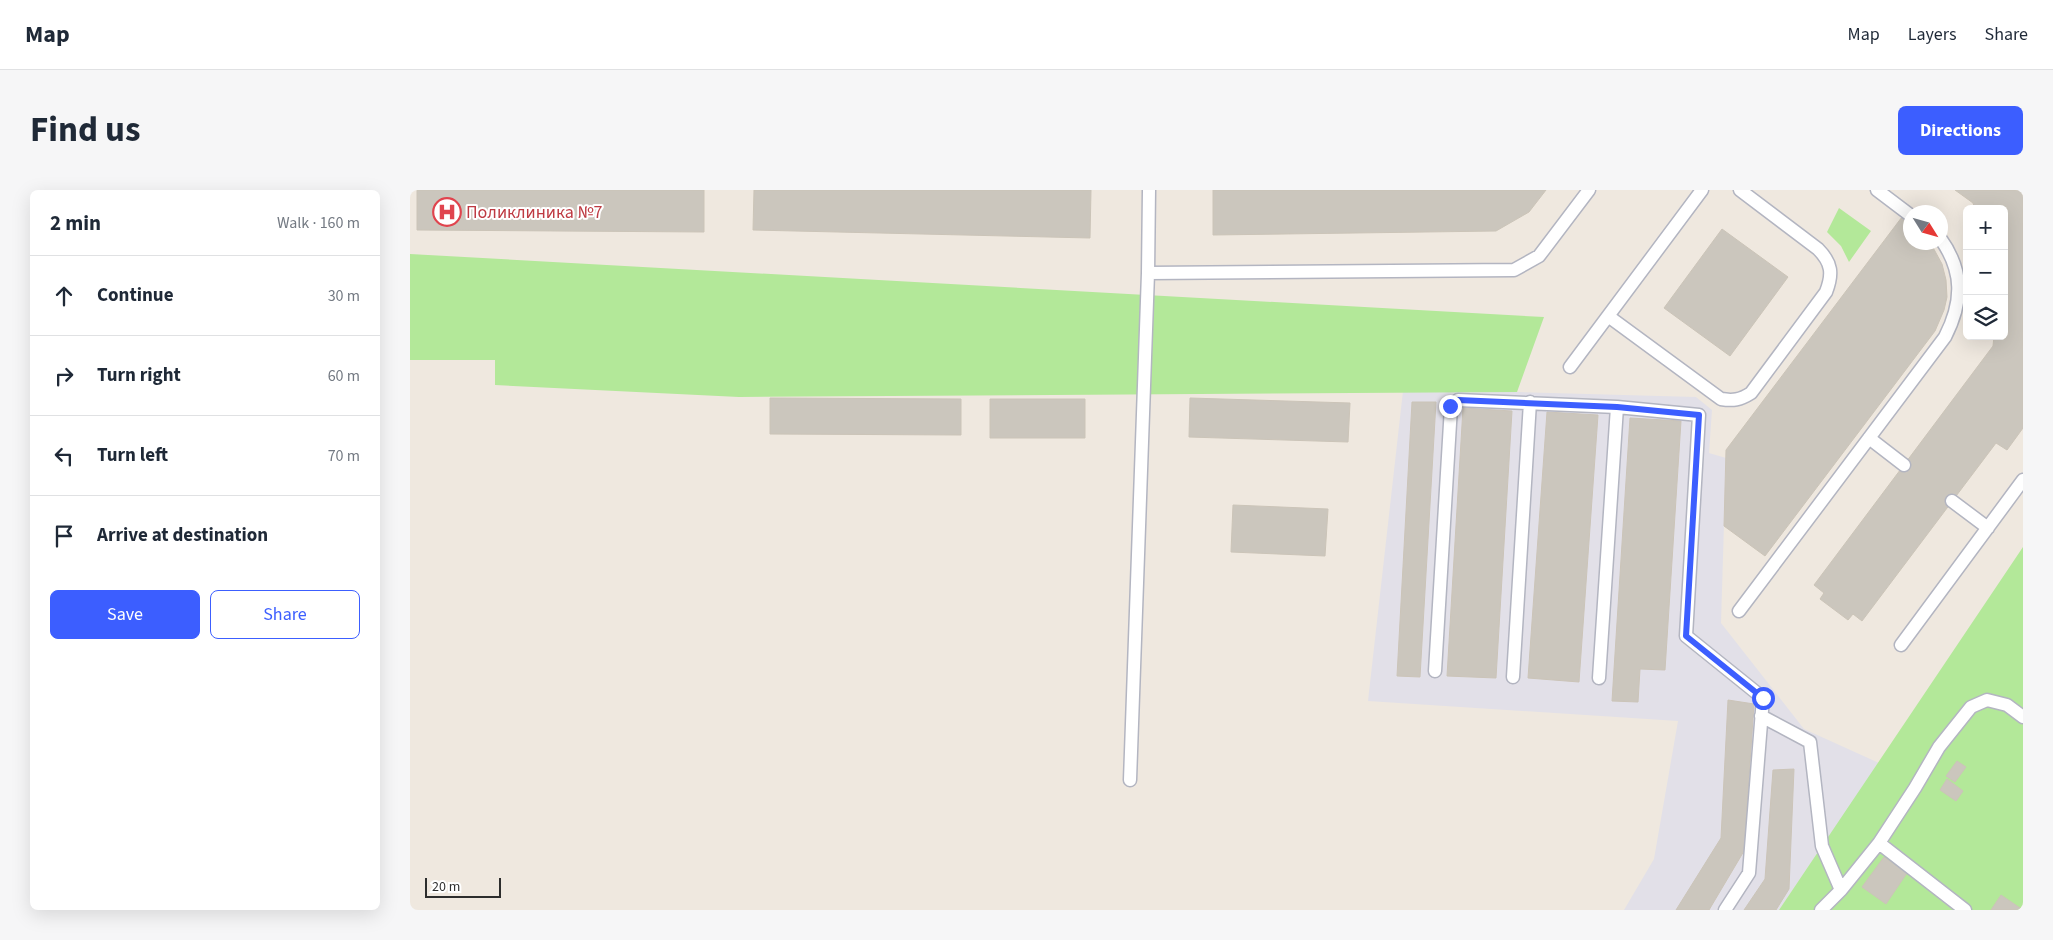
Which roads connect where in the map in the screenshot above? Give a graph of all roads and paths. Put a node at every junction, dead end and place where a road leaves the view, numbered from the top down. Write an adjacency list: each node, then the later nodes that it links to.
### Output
1 (1149, 190): 8 (lane)
2 (1589, 190): 8 (lane)
3 (1702, 190): 9 (lane)
4 (1740, 190): 9 (lane)
5 (1877, 190): 6 (lane)
6 (1903, 210)
7 (1948, 250): 13 (lane)
8 (1148, 274): 25 (lane)
9 (1608, 316): 10 (lane)
10 (1570, 367)
11 (1530, 402): 12 (lane); 20 (lane); 21 (lane)
12 (1617, 407): 22 (lane); 23 (lane)
13 (1869, 438): 14 (lane); 18 (lane)
14 (1904, 465)
15 (2023, 480): 17 (lane)
16 (1952, 501): 17 (lane)
17 (1988, 528): 19 (lane)
18 (1739, 611)
19 (1901, 646)
20 (1435, 671)
21 (1513, 677)
22 (1598, 678)
23 (1762, 716): 27 (lane); 28 (lane)
24 (2023, 717): 26 (lane)
25 (1130, 780)
26 (1879, 843): 27 (lane); 30 (lane)
27 (1841, 890): 29 (lane)
28 (1725, 910)
29 (1821, 910)
30 (1965, 910)

